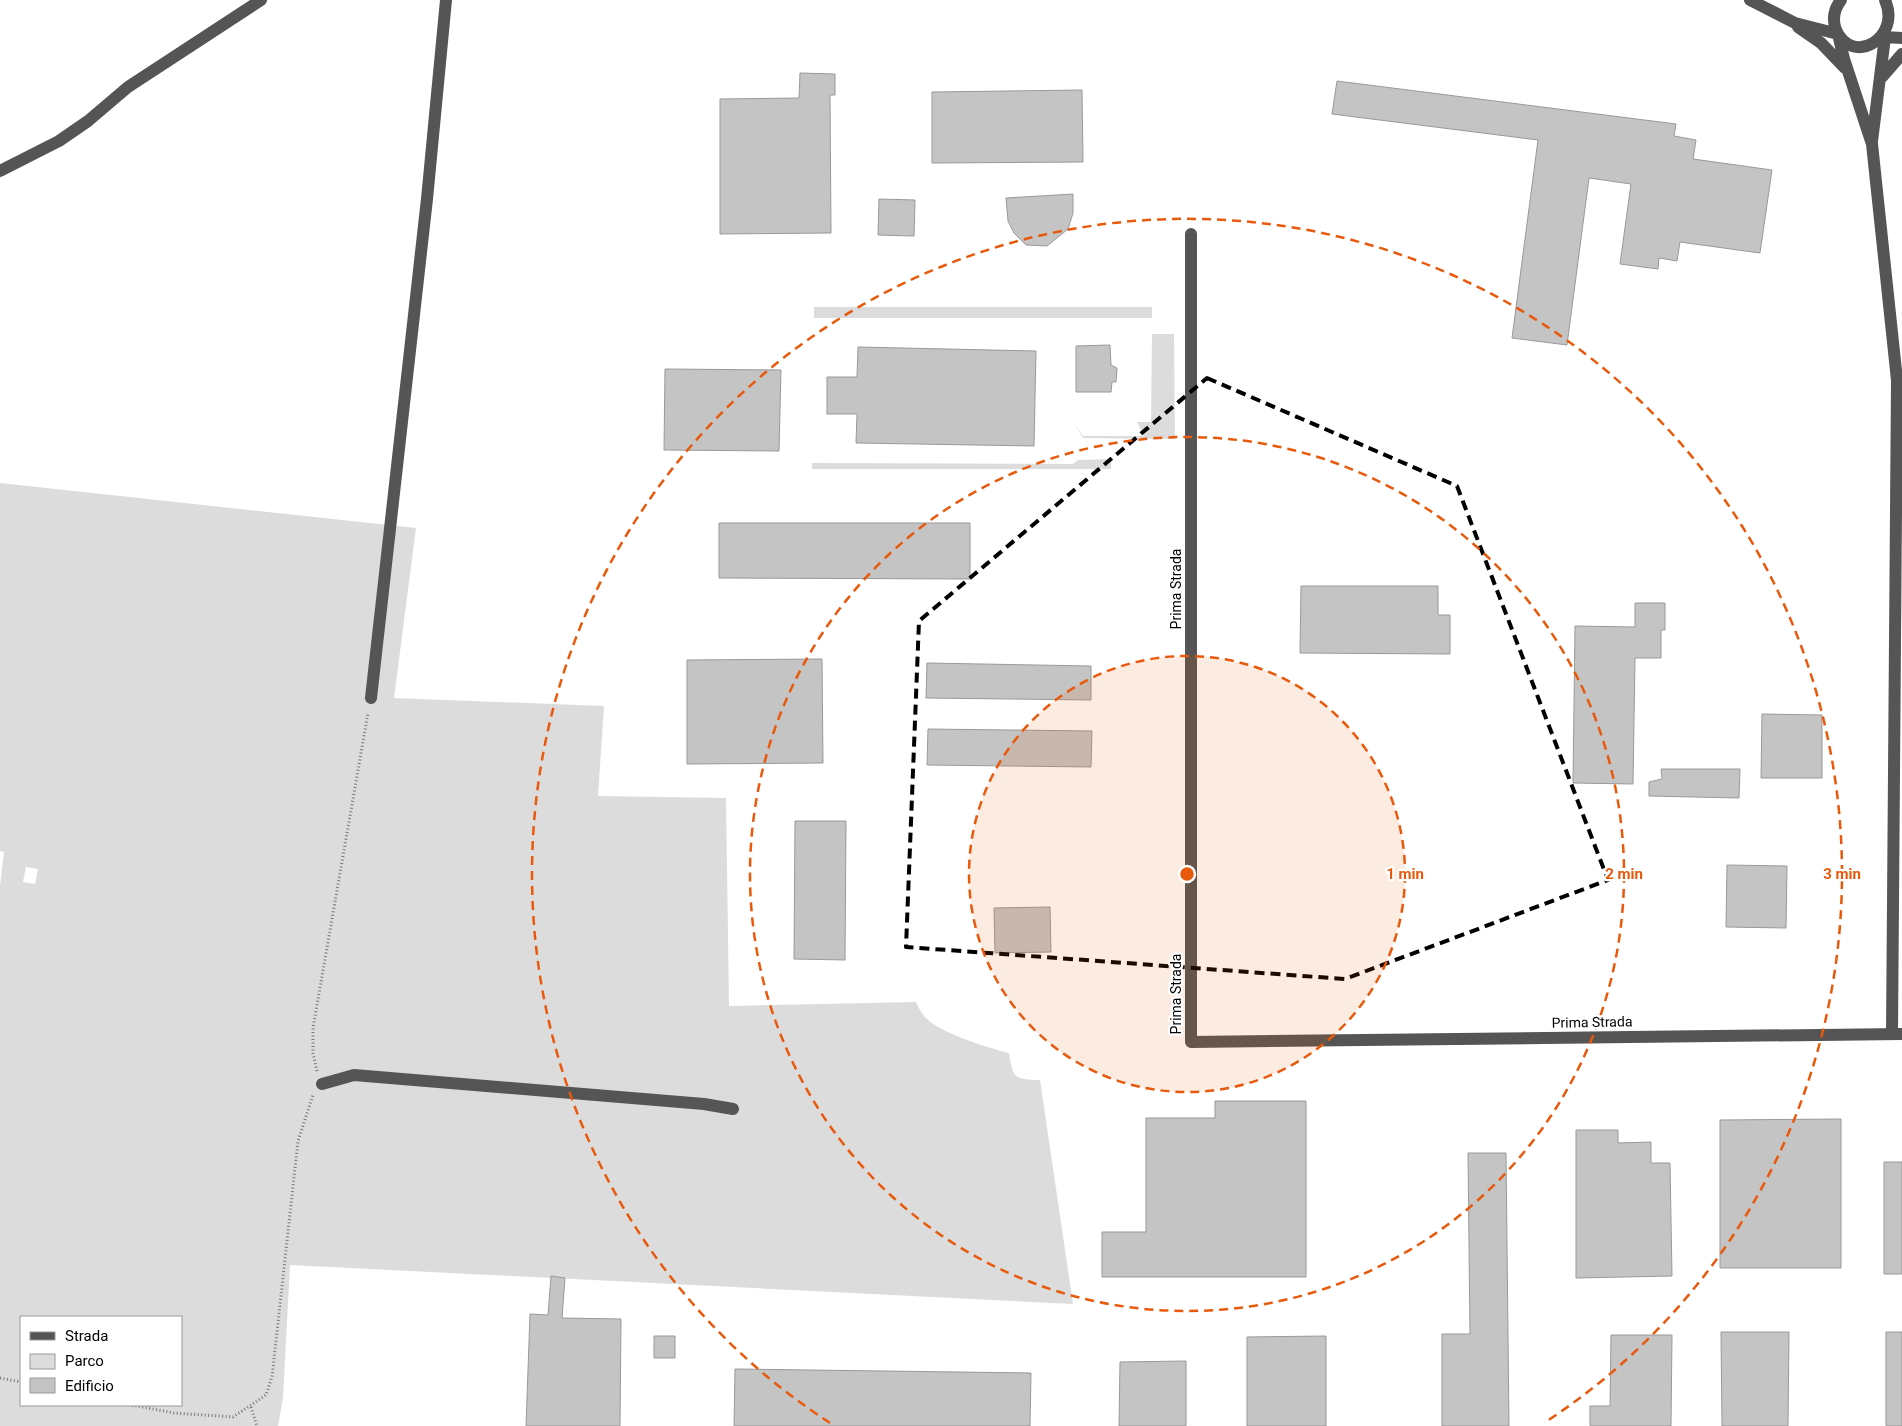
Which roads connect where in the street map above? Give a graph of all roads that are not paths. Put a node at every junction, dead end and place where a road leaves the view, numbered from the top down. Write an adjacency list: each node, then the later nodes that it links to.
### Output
1 (262, 0): 15 (street)
2 (446, 0): 17 (street)
3 (1750, 0): 7 (street)
4 (1840, 0): 8 (street)
5 (1887, 0): 6 (street); 9 (street)
6 (1902, 8)
7 (1790, 21): 8 (street); 12 (street)
8 (1838, 34): 9 (street); 12 (street)
9 (1885, 37): 10 (street); 13 (street)
10 (1902, 38)
11 (1902, 54): 13 (street)
12 (1849, 72): 14 (street)
13 (1882, 77): 14 (street)
14 (1872, 144): 18 (street)
15 (0, 171)
16 (1191, 234): 18 (street, Prima Strada)
17 (371, 698)
18 (1897, 1034)
19 (322, 1084): 20 (street)
20 (733, 1109)

